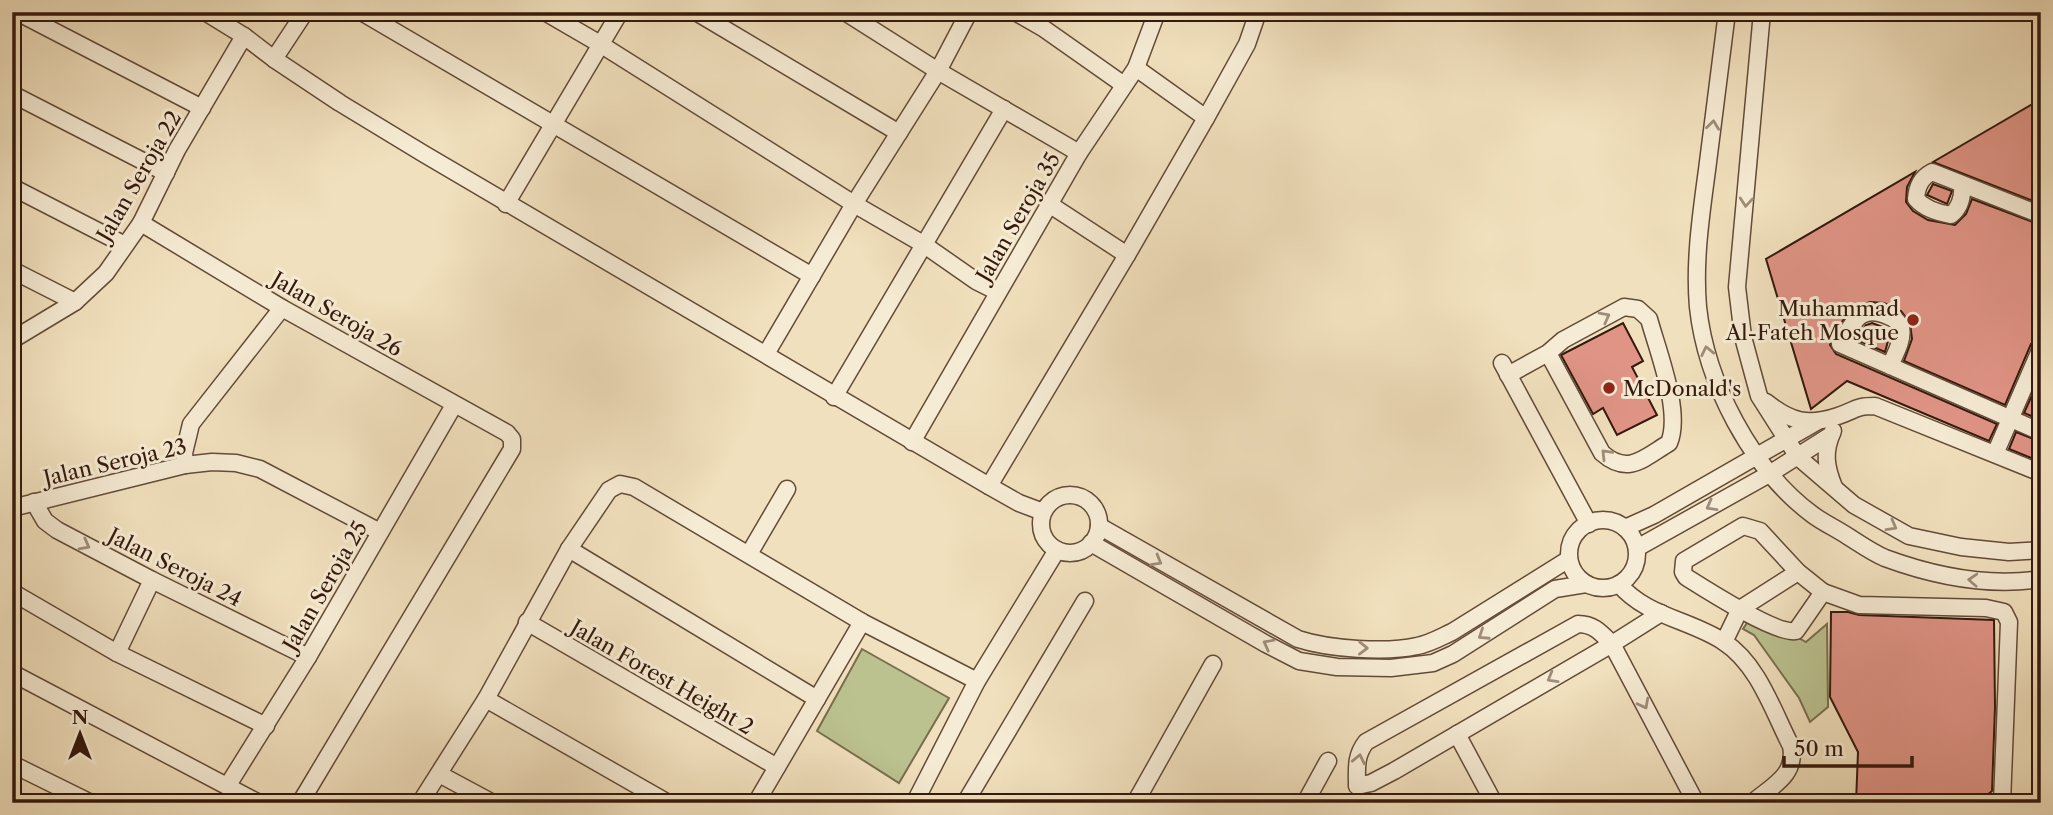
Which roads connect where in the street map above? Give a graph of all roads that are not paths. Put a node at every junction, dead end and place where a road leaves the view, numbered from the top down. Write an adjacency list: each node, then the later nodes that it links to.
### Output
1 (18, 12): 24 (street)
2 (205, 12): 17 (street)
3 (305, 12): 19 (street)
4 (545, 12): 18 (street)
5 (620, 12): 18 (street)
6 (696, 12): 28 (street)
7 (845, 12): 21 (street)
8 (969, 12): 21 (street)
9 (1015, 12): 16 (street)
10 (1051, 12): 16 (street)
11 (1157, 12): 20 (street, Jalan Seroja 35)
12 (1258, 12): 26 (street)
13 (1727, 12): 62 (street, one-way to 13)
14 (1762, 12): 51 (street, one-way to 51)
15 (365, 14): 27 (street)
16 (1043, 28): 22 (street)
17 (244, 36): 19 (street); 24 (street, Jalan Seroja 22)
18 (600, 44): 27 (street); 34 (street)
19 (274, 59): 33 (street)
20 (1136, 68): 22 (street, Jalan Seroja 35); 26 (street)
21 (938, 71): 25 (street); 28 (street)
22 (1124, 85): 29 (street, Jalan Seroja 35)
23 (12, 94): 30 (street)
24 (202, 108): 30 (street, Jalan Seroja 22)
25 (1003, 109): 29 (street); 38 (street)
26 (1206, 118): 40 (street)
27 (554, 124): 33 (street); 42 (street)
28 (899, 133): 34 (street)
29 (1079, 153): 35 (street, Jalan Seroja 35)
30 (166, 173): 37 (street, Jalan Seroja 22)
31 (1962, 184): 36 (street)
32 (12, 187): 39 (street)
33 (506, 204): 49 (street)
34 (854, 204): 38 (street); 42 (street)
35 (1049, 204): 40 (street); 43 (street, Jalan Seroja 35)
36 (2041, 215)
37 (141, 223): 39 (street, Jalan Seroja 22); 45 (street, Jalan Seroja 26)
38 (923, 244): 43 (street); 52 (street)
39 (125, 245): 44 (street, Jalan Seroja 22)
40 (1127, 256): 67 (street)
41 (12, 270): 44 (street)
42 (812, 276): 49 (street)
43 (998, 292): 60 (street, Jalan Seroja 35)
44 (75, 302): 46 (street, Jalan Seroja 22)
45 (282, 308): 53 (street, Jalan Seroja 26); 64 (street)
46 (12, 340)
47 (2041, 348): 55 (street)
48 (1548, 353): 48 (street, one-way to 48); 73 (street)
49 (766, 354): 52 (street)
50 (1890, 366): 55 (street)
51 (1759, 396): 56 (street); 59 (street)
52 (834, 397): 60 (street)
53 (454, 405): 76 (street, Jalan Seroja 25); 115 (street, Jalan Seroja 26)
54 (1841, 415): 56 (street); 58 (street); 61 (street)
55 (2010, 419): 57 (street); 61 (street)
56 (1818, 421): 59 (street)
57 (2041, 432)
58 (1831, 435): 63 (street); 69 (street)
59 (1786, 440): 62 (street); 63 (street)
60 (912, 442): 67 (street)
61 (1995, 454): 66 (street)
62 (1758, 455): 65 (street); 75 (street)
63 (1798, 457): 65 (street); 69 (street)
64 (185, 465): 70 (street, Jalan Seroja 23); 76 (street, Jalan Seroja 23)
65 (1771, 473): 78 (street, one-way to 78); 85 (street, one-way to 65)
66 (2041, 473)
67 (989, 486): 72 (street)
68 (787, 489): 82 (street)
69 (1835, 489): 81 (street, one-way to 81)
70 (34, 502): 71 (street, Jalan Seroja 23); 86 (street, Jalan Seroja 24, one-way to 86)
71 (12, 508)
72 (1043, 512): 74 (street); 80 (street)
73 (1589, 524): 75 (street); 83 (street)
74 (1099, 526): 77 (street); 83 (street, one-way to 83)
75 (1625, 528): 78 (street)
76 (380, 532): 99 (street, Jalan Seroja 25)
77 (1091, 544): 80 (street); 87 (street, one-way to 77)
78 (1637, 548): 88 (street)
79 (569, 549): 82 (street); 94 (street); 104 (street)
80 (1057, 550): 102 (street)
81 (2041, 550)
82 (750, 554): 95 (street)
83 (1569, 559): 87 (street)
84 (1798, 572): 90 (street); 92 (street); 92 (street)
85 (2041, 579)
86 (152, 580): 98 (street); 99 (street, Jalan Seroja 24)
87 (1586, 584): 88 (street)
88 (1619, 584): 93 (street)
89 (12, 592): 98 (street)
90 (1823, 592): 92 (street); 127 (street)
91 (1085, 601): 121 (street)
92 (1740, 610): 96 (street)
93 (1661, 612): 96 (street); 97 (street)
94 (527, 622): 103 (street); 109 (street, Jalan Forest Height 2)
95 (862, 622): 102 (street); 104 (street)
96 (1724, 642): 126 (street)
97 (1612, 644): 106 (street, one-way to 106); 112 (street, one-way to 97); 125 (street, one-way to 125)
98 (117, 653): 105 (street)
99 (308, 657): 105 (street, Jalan Seroja 25)
100 (1213, 664): 122 (street)
101 (12, 673): 111 (street)
102 (977, 681): 120 (street)
103 (486, 699): 110 (street); 118 (street)
104 (817, 699): 109 (street)
105 (266, 726): 111 (street, Jalan Seroja 25)
106 (1457, 734): 112 (street); 124 (street)
107 (1328, 761): 123 (street)
108 (12, 764): 113 (street)
109 (777, 768): 119 (street)
110 (439, 774): 116 (street); 117 (street)
111 (228, 785): 114 (street)
112 (1357, 794)
113 (91, 803)
114 (259, 803)
115 (300, 803)
116 (421, 803)
117 (493, 803)
118 (668, 803)
119 (756, 803)
120 (925, 803)
121 (965, 803)
122 (1135, 803)
123 (1305, 803)
124 (1494, 803)
125 (1696, 803)
126 (1752, 803)
127 (2002, 803)

